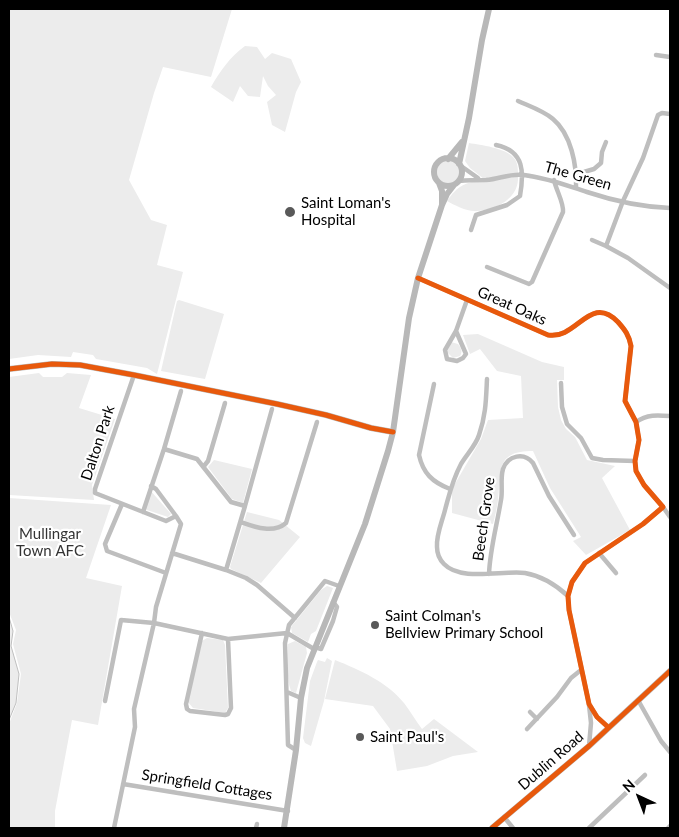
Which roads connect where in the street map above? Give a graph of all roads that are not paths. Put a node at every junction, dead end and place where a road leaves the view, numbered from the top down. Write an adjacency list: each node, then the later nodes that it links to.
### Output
1 (489, 9): 6 (street)
2 (656, 55): 3 (street)
3 (670, 57)
4 (518, 101): 11 (street)
5 (670, 114): 18 (street)
6 (463, 141): 9 (street); 10 (street)
7 (606, 142): 11 (street)
8 (496, 145): 12 (street)
9 (448, 158): 10 (street); 15 (street)
10 (460, 165): 13 (street); 16 (street)
11 (576, 174): 17 (street)
12 (523, 175): 13 (street, The Green); 14 (street, The Green); 21 (street)
13 (479, 179): 16 (street, The Green)
14 (554, 180): 17 (street, The Green); 24 (street)
15 (440, 183): 16 (street); 19 (street)
16 (457, 183): 19 (street)
17 (576, 188): 18 (street, The Green)
18 (623, 201): 20 (street, The Green); 23 (street)
19 (442, 205): 25 (street)
20 (670, 208)
21 (471, 230)
22 (592, 240): 23 (street)
23 (606, 246): 26 (street)
24 (487, 267)
25 (418, 278): 27 (street, Great Oaks); 40 (street)
26 (670, 288)
27 (467, 300): 28 (street, Great Oaks); 39 (street, Great Oaks)
28 (456, 331): 28 (street, Great Oaks)
29 (9, 369): 30 (street)
30 (134, 375): 40 (street); 46 (street, Dalton Park)
31 (486, 379): 45 (street, Beech Grove)
32 (561, 383): 42 (street)
33 (434, 384): 45 (street)
34 (181, 390): 41 (street)
35 (225, 403): 43 (street)
36 (272, 409): 47 (street)
37 (670, 416): 39 (street)
38 (317, 422): 52 (street)
39 (636, 422): 42 (street)
40 (393, 432): 60 (street)
41 (164, 449): 43 (street); 44 (street)
42 (635, 461): 48 (street)
43 (204, 466): 47 (street)
44 (152, 486): 49 (street); 50 (street)
45 (450, 488): 59 (street, Beech Grove)
46 (122, 504): 49 (street, Dalton Park); 57 (street)
47 (245, 506): 52 (street)
48 (663, 506): 51 (street); 55 (street)
49 (144, 512): 50 (street, Dalton Park)
50 (176, 516): 54 (street)
51 (670, 517)
52 (241, 522): 56 (street)
53 (574, 535): 59 (street, Beech Grove)
54 (172, 552): 56 (street); 57 (street)
55 (599, 554): 58 (street); 61 (street)
56 (226, 570): 62 (street)
57 (166, 573): 63 (street)
58 (616, 573)
59 (490, 574): 61 (street, Beech Grove)
60 (340, 586): 62 (street); 67 (street)
61 (568, 596): 68 (street)
62 (295, 618): 65 (street)
63 (154, 623): 64 (street); 73 (street); 83 (street, Springfield Cottages)
64 (202, 633): 66 (street); 66 (street)
65 (287, 633): 66 (street); 67 (street); 70 (street)
66 (228, 639)
67 (314, 648): 71 (street)
68 (581, 670): 74 (street); 76 (street)
69 (670, 671): 72 (street, Dublin Road)
70 (287, 692): 71 (street); 80 (street)
71 (302, 698): 80 (street)
72 (638, 700): 77 (street, Dublin Road); 81 (street)
73 (105, 701)
74 (589, 704): 77 (street); 79 (street)
75 (530, 712): 76 (street)
76 (537, 719): 78 (street)
77 (608, 727): 79 (street, Dublin Road)
78 (527, 729)
79 (588, 746): 85 (street, Dublin Road)
80 (296, 750): 84 (street)
81 (670, 752)
82 (645, 775): 90 (street)
83 (123, 784): 84 (street, Springfield Cottages); 86 (street, Springfield Cottages)
84 (288, 811): 87 (street)
85 (504, 818): 88 (street, Dublin Road); 89 (street)
86 (114, 828)
87 (284, 828)
88 (492, 828)
89 (513, 828)
90 (589, 828)

